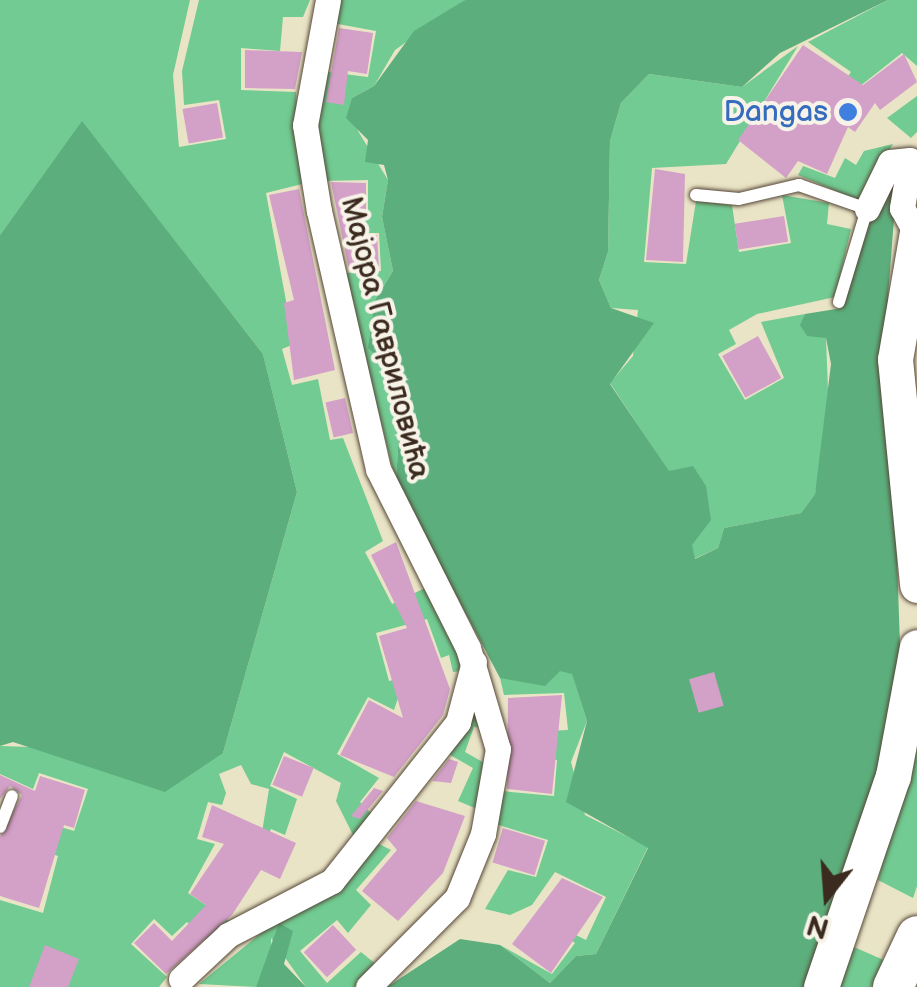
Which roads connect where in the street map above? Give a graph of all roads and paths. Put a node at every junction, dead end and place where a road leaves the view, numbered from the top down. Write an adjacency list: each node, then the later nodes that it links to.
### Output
1 (328, 0): 8 (street, Мајора Гавриловића)
2 (696, 195): 3 (lane)
3 (867, 209): 4 (street); 5 (lane)
4 (917, 232): 6 (street)
5 (839, 302)
6 (917, 585)
7 (917, 647): 14 (street)
8 (474, 662): 12 (street); 13 (street, Мајора Гавриловића)
9 (12, 796): 10 (lane)
10 (0, 827)
11 (917, 936): 15 (main road)
12 (181, 979)
13 (368, 987)
14 (822, 987)
15 (893, 987)

